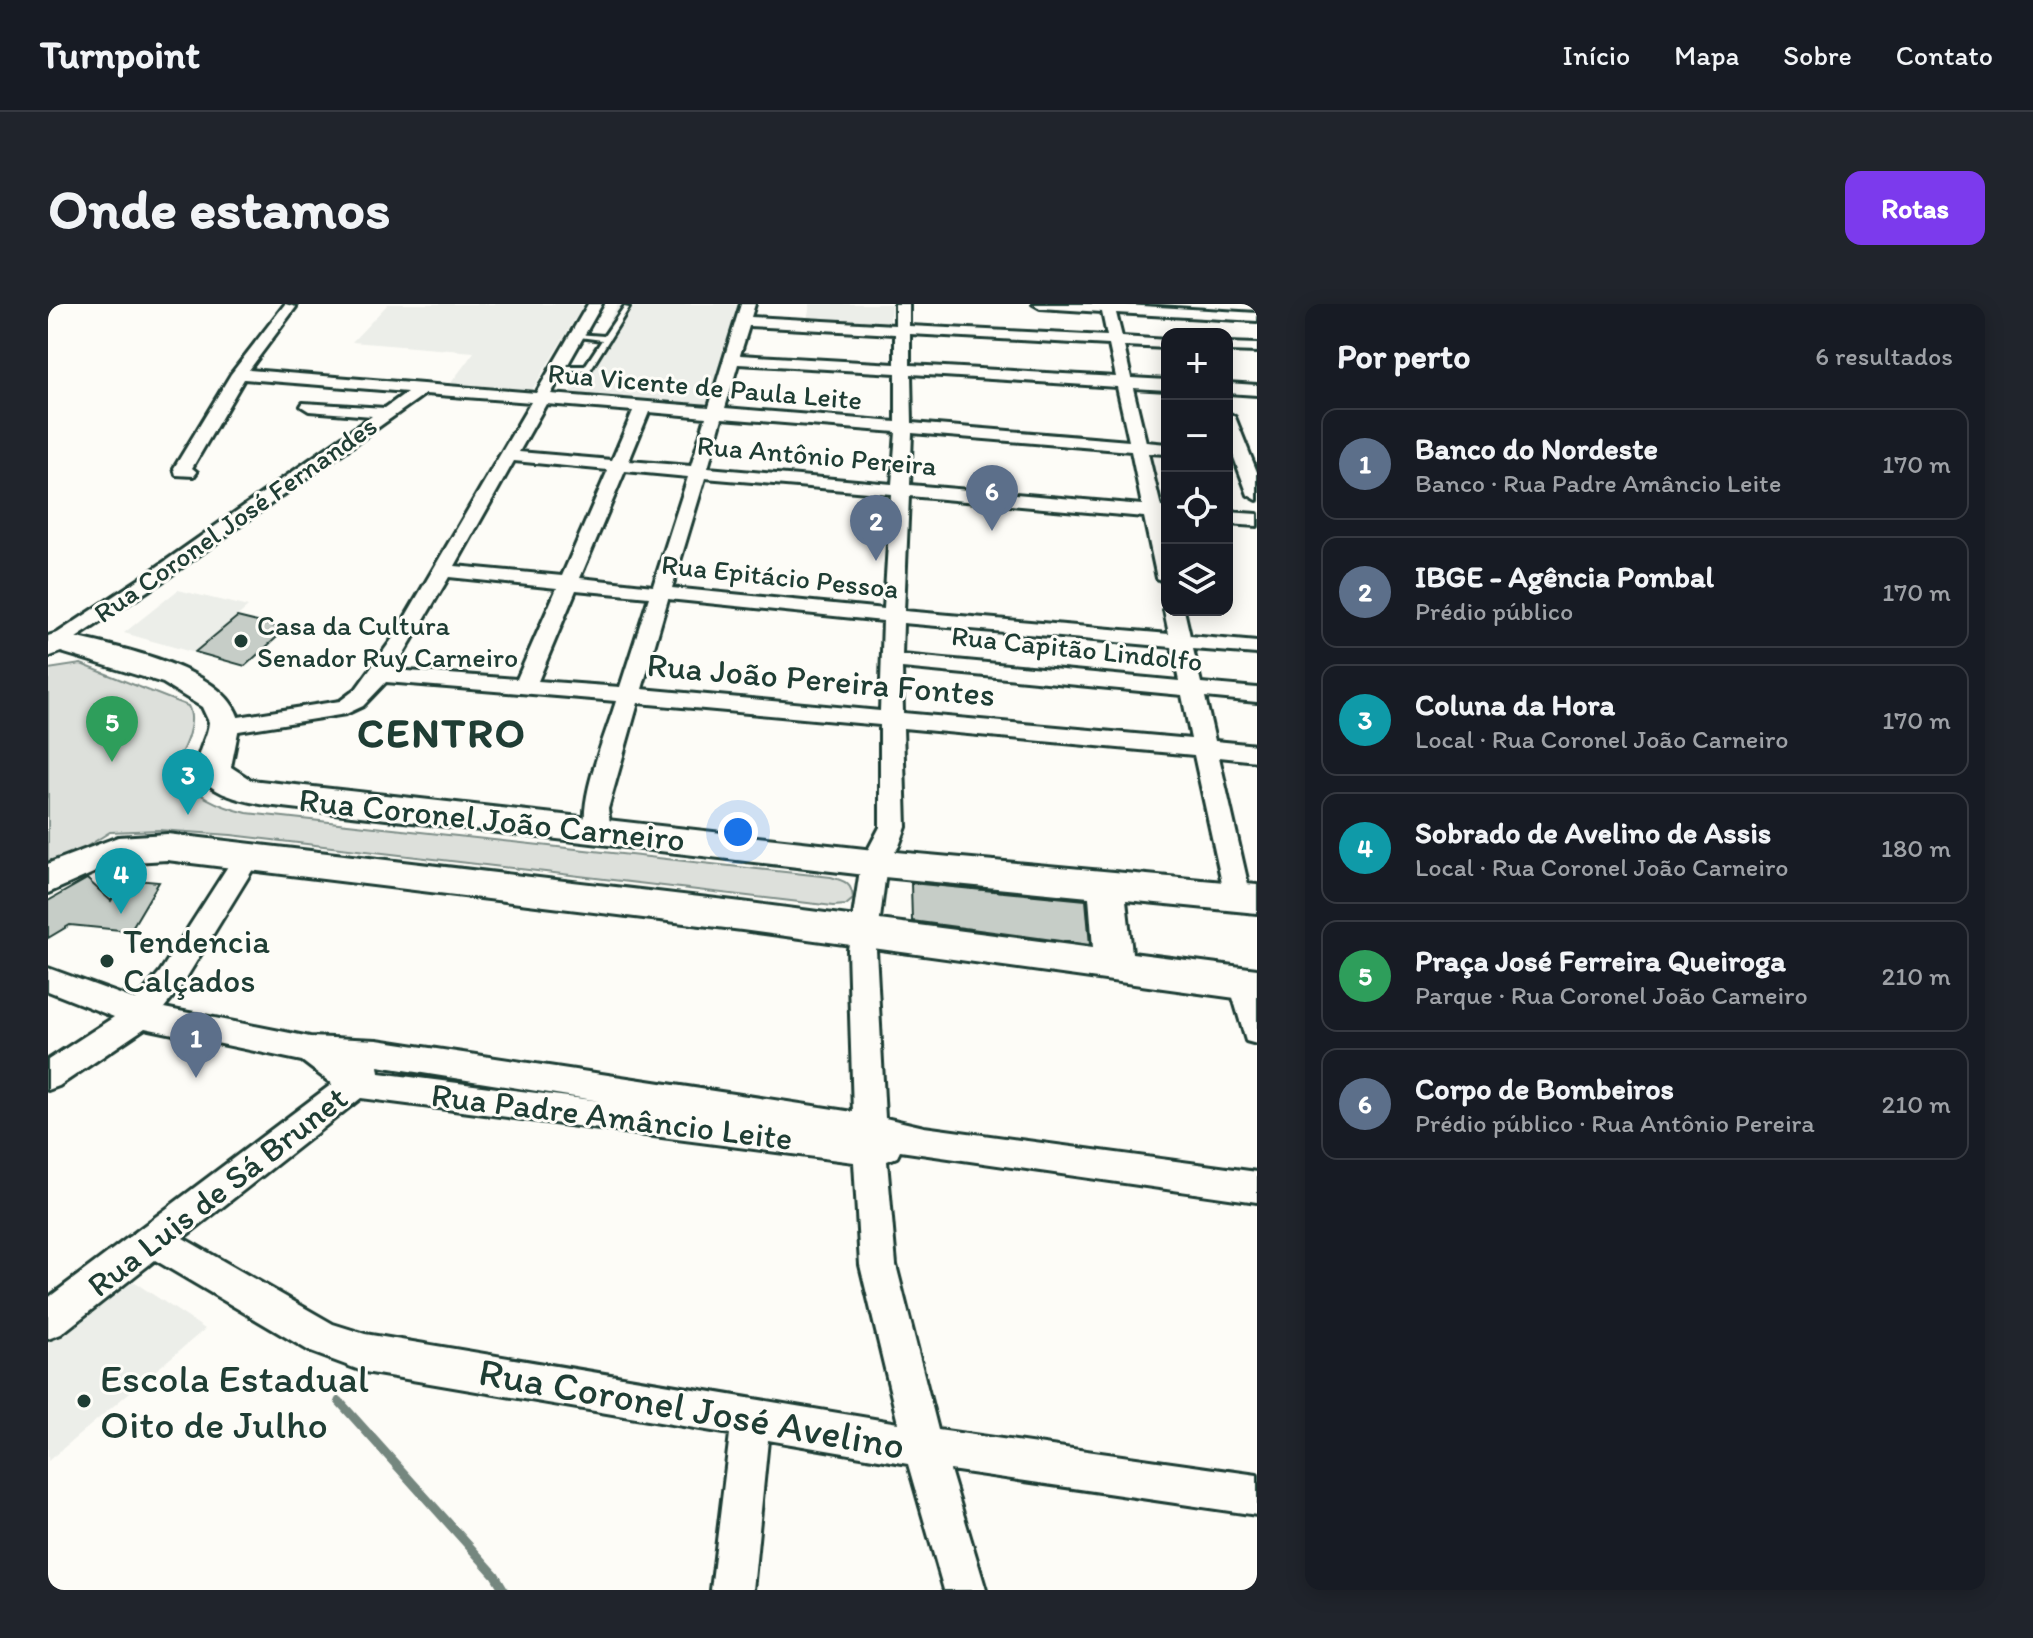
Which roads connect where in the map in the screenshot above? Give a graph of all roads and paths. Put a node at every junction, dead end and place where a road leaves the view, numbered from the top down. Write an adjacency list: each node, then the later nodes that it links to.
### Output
1 (595, 304): 13 (street)
2 (902, 304): 12 (street)
3 (1040, 304): 8 (street)
4 (1252, 304): 11 (street)
5 (289, 307): 22 (street)
6 (1154, 307): 10 (street)
7 (626, 308): 14 (lane)
8 (1108, 308): 10 (street); 15 (street)
9 (745, 312): 12 (street); 19 (street)
10 (1180, 313): 11 (street)
11 (1257, 315)
12 (902, 330): 15 (street); 21 (street)
13 (576, 336): 14 (lane); 20 (street)
14 (606, 338): 20 (lane)
15 (1115, 341): 16 (street); 23 (street)
16 (1161, 344)
17 (1233, 347): 18 (street)
18 (1257, 348)
19 (733, 359): 21 (street); 32 (street)
20 (558, 368): 28 (street)
21 (904, 369): 23 (street); 33 (street)
22 (239, 374): 26 (street, Rua Vicente de Paula Leite); 40 (street)
23 (1124, 383): 24 (street); 35 (street)
24 (1161, 385)
25 (1233, 388): 27 (street)
26 (422, 389): 28 (street, Rua Vicente de Paula Leite); 31 (street, Rua Coronel José Fernandes)
27 (1257, 390)
28 (540, 398): 30 (street, Rua Vicente de Paula Leite); 38 (street)
29 (309, 406): 31 (street, Rua Coronel José Fernandes)
30 (643, 407): 32 (street, Rua Vicente de Paula Leite); 39 (street)
31 (388, 413): 54 (street, Rua Coronel José Fernandes)
32 (715, 413): 33 (street, Rua Vicente de Paula Leite); 41 (street)
33 (904, 428): 35 (street, Rua Vicente de Paula Leite); 42 (street)
34 (1233, 432): 37 (street)
35 (1138, 447): 36 (street, Rua Vicente de Paula Leite); 44 (street)
36 (1161, 449)
37 (1242, 455): 43 (street)
38 (510, 456): 39 (street, Rua Antônio Pereira); 48 (street)
39 (619, 466): 41 (street, Rua Antônio Pereira); 49 (street)
40 (188, 472)
41 (698, 473): 42 (street, Rua Antônio Pereira); 50 (street)
42 (899, 491): 44 (street, Rua Antônio Pereira); 51 (street)
43 (1257, 495)
44 (1160, 512): 47 (street)
45 (1233, 518): 46 (street)
46 (1257, 520)
47 (1163, 544)
48 (441, 570): 49 (street, Rua Epitácio Pessoa); 58 (street)
49 (571, 582): 50 (street, Rua Epitácio Pessoa); 59 (street)
50 (661, 591): 51 (street, Rua Epitácio Pessoa); 61 (street)
51 (892, 616): 56 (street, Rua Epitácio Pessoa); 57 (street)
52 (1175, 616): 53 (street)
53 (1181, 641): 55 (street, Rua Epitácio Pessoa); 56 (street, Rua Epitácio Pessoa); 60 (street)
54 (52, 645): 64 (main road)
55 (1257, 648)
56 (1052, 653): 57 (street, Rua Capitão Lindolfo); 60 (street, Rua Capitão Lindolfo)
57 (891, 660): 63 (street)
58 (379, 675): 59 (street, Rua João Pereira Fontes); 64 (street)
59 (525, 686): 61 (street, Rua João Pereira Fontes)
60 (1192, 689): 62 (street, Rua Capitão Lindolfo); 65 (street)
61 (629, 695): 63 (street, Rua João Pereira Fontes); 67 (street)
62 (1257, 695)
63 (893, 720): 65 (street, Rua João Pereira Fontes); 69 (street)
64 (226, 726): 67 (main road, Rua Coronel João Carneiro)
65 (1205, 748): 66 (street, Rua João Pereira Fontes); 72 (street)
66 (1257, 753)
67 (598, 831): 69 (main road, Rua Coronel João Carneiro)
68 (248, 856): 70 (main road, Rua Coronel João Carneiro); 73 (main road, Rua Coronel João Carneiro); 77 (street)
69 (874, 863): 71 (main road, Rua Coronel João Carneiro); 73 (street)
70 (48, 880)
71 (1106, 884): 72 (main road, Rua Coronel João Carneiro); 74 (main road)
72 (1247, 898)
73 (864, 935): 74 (main road, Rua Coronel João Carneiro); 83 (street)
74 (1114, 967): 76 (main road, Rua Coronel João Carneiro)
75 (48, 979): 77 (street, Rua Padre Amâncio Leite)
76 (1250, 984): 78 (street)
77 (141, 1015): 79 (street, Rua Padre Amâncio Leite); 81 (street)
78 (1257, 1032)
79 (310, 1050): 80 (street, Rua Padre Amâncio Leite); 82 (street, Rua Padre Amâncio Leite)
80 (377, 1053): 82 (street, Rua Luis de Sá Brunet); 83 (street, Rua Padre Amâncio Leite)
81 (48, 1077)
82 (356, 1084): 83 (street, Rua Padre Amâncio Leite); 85 (street, Rua Luis de Sá Brunet)
83 (868, 1139): 84 (street, Rua Padre Amâncio Leite); 88 (street)
84 (1257, 1187)
85 (154, 1240): 86 (street, Rua Luis de Sá Brunet); 87 (street, Rua Coronel José Avelino)
86 (48, 1321)
87 (751, 1416): 88 (street, Rua Coronel José Avelino); 90 (street)
88 (923, 1447): 89 (street, Rua Coronel José Avelino); 91 (street)
89 (1257, 1495)
90 (732, 1590)
91 (965, 1590)

